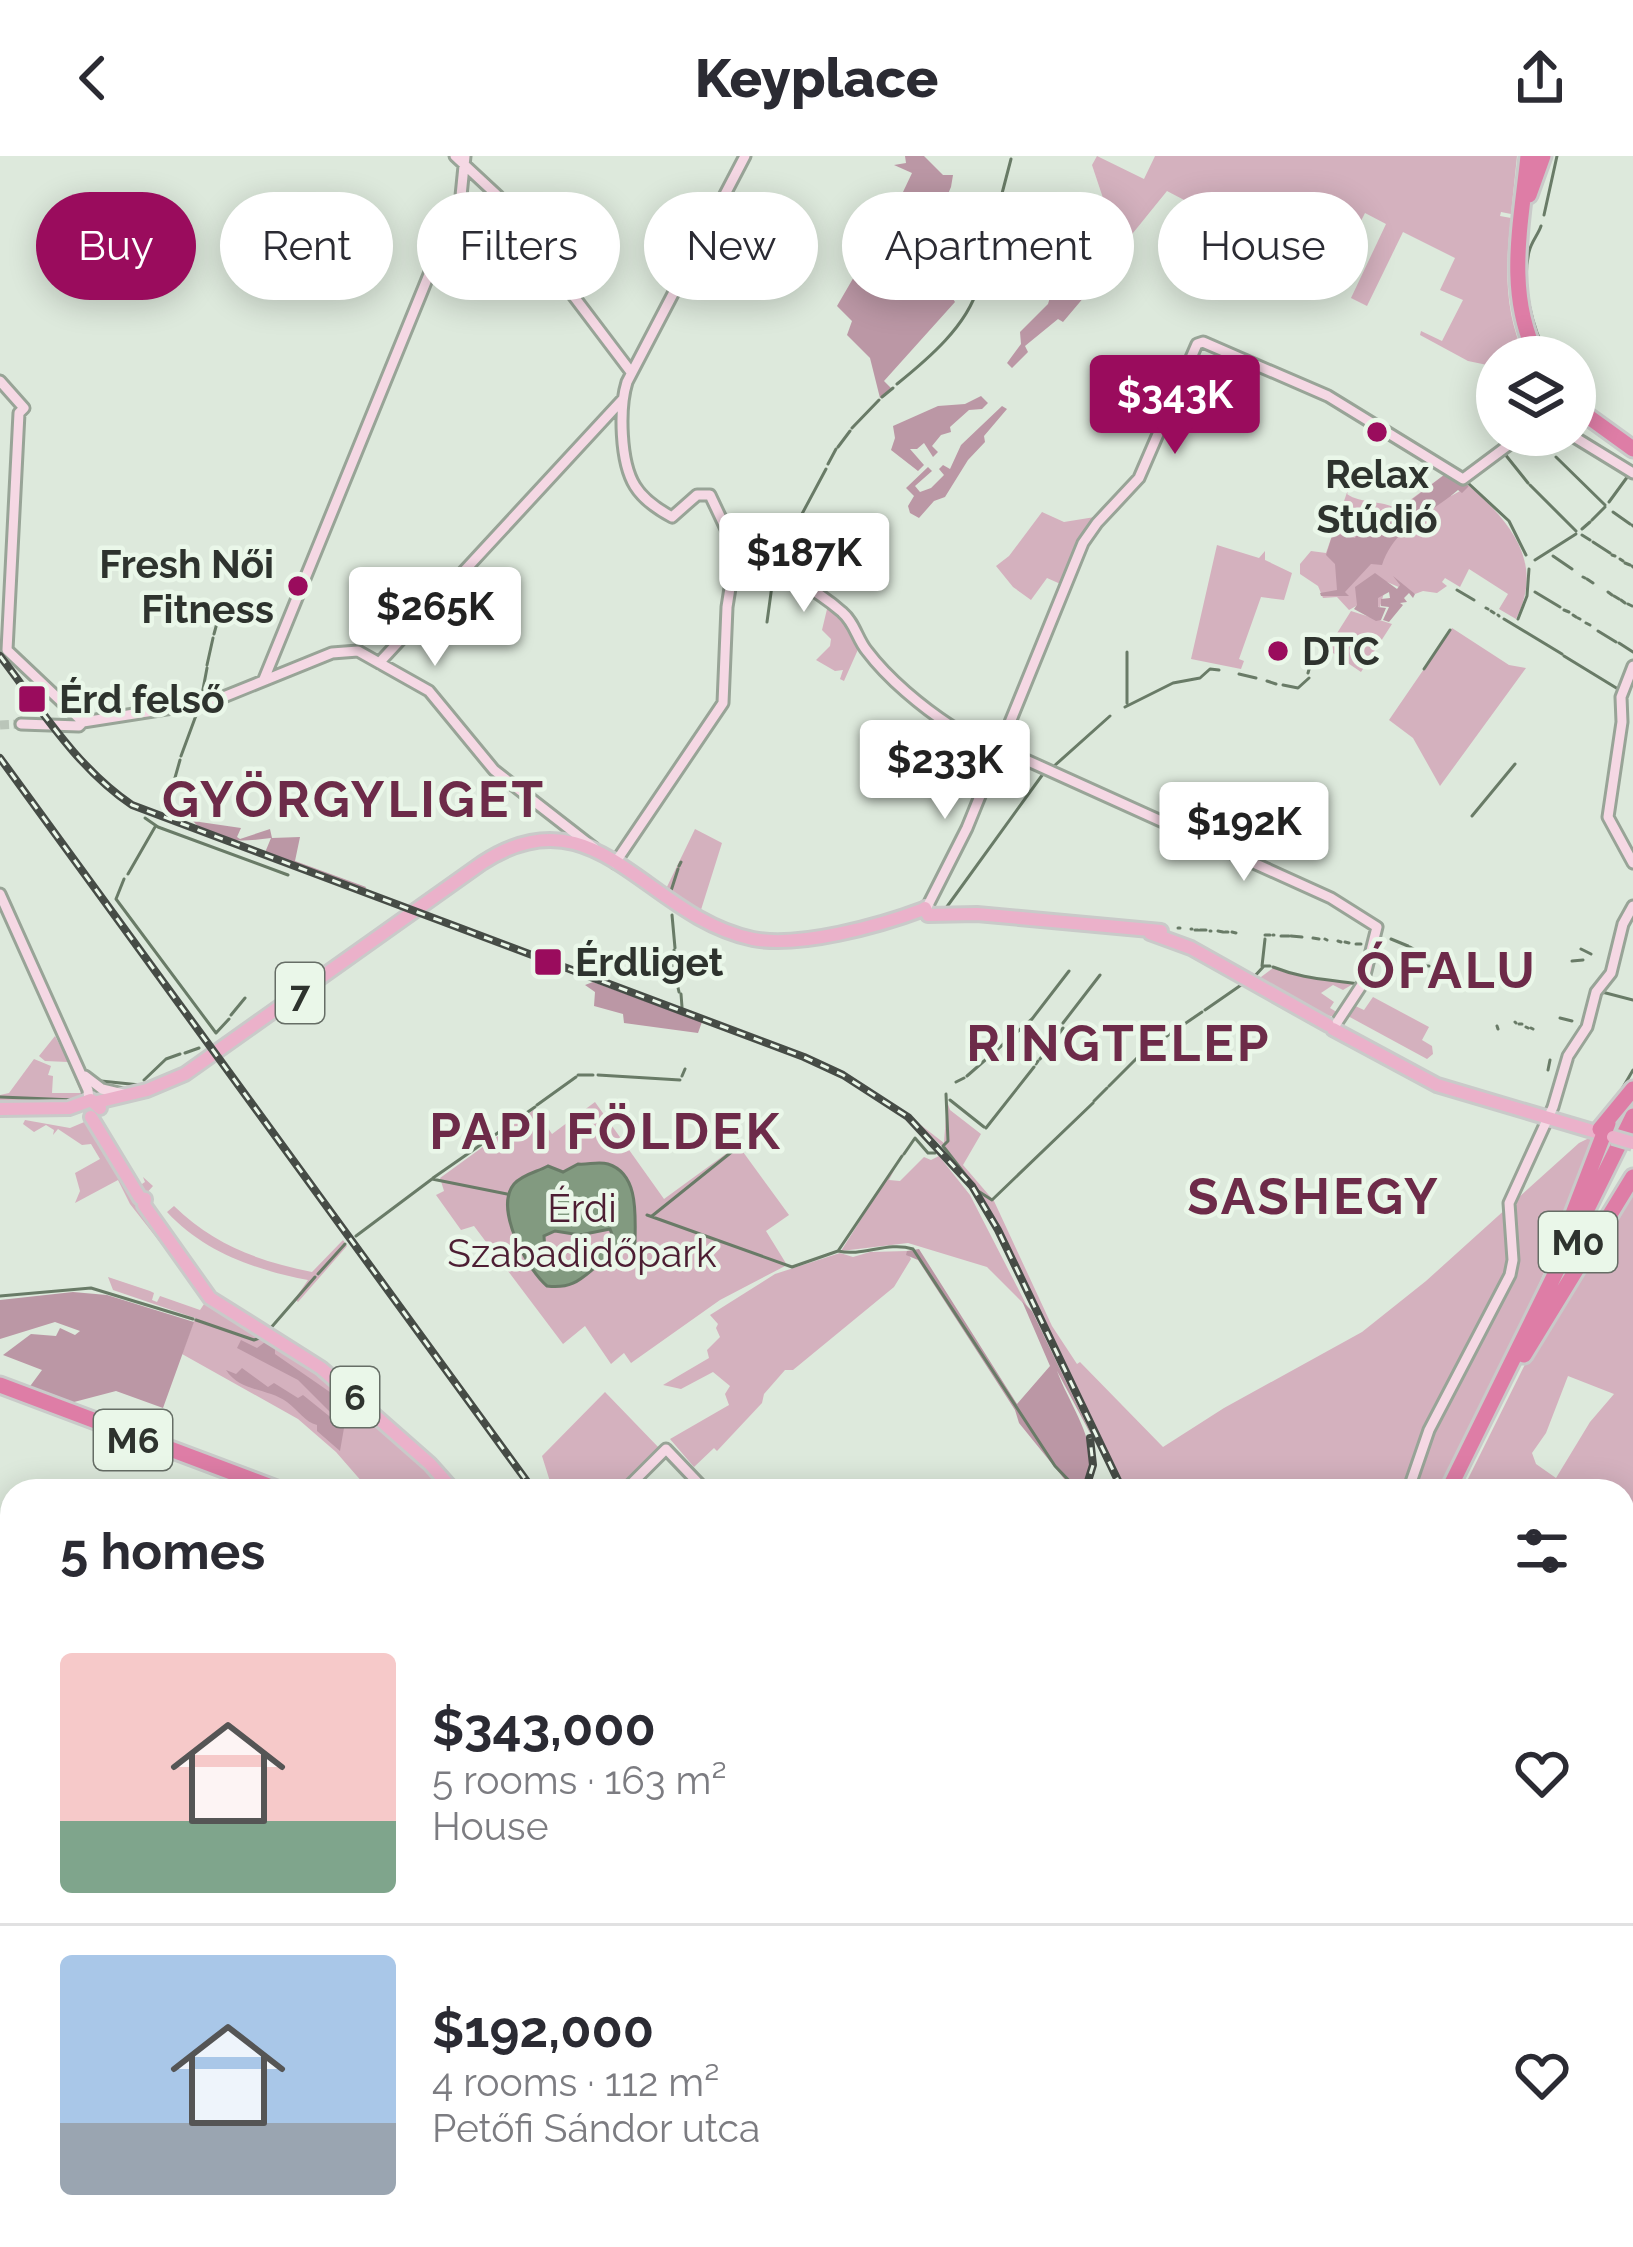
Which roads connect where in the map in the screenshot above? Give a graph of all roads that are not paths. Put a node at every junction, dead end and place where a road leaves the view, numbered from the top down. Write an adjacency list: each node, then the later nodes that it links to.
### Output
1 (745, 156): 10 (street)
2 (1543, 156): 7 (highway)
3 (460, 158): 5 (street); 6 (street)
4 (1523, 158): 7 (highway); 8 (highway)
5 (477, 174): 6 (street); 10 (street)
6 (465, 180): 22 (street)
7 (1521, 221): 9 (highway)
8 (1524, 336)
9 (1528, 336)
10 (631, 372): 12 (street)
11 (0, 382): 23 (street)
12 (622, 402): 19 (street); 20 (street)
13 (1596, 423): 16 (highway)
14 (1596, 429): 16 (highway)
15 (1596, 450): 18 (street)
16 (1633, 453)
17 (1494, 456): 25 (street)
18 (1633, 473)
19 (736, 550): 25 (street); 27 (street)
20 (379, 663): 22 (street); 26 (street)
21 (1633, 666): 28 (street)
22 (271, 674): 23 (street)
23 (79, 721): 24 (street)
24 (21, 724)
25 (997, 750): 31 (street); 32 (street)
26 (574, 836): 27 (main road); 36 (main road, 7)
27 (615, 863): 31 (main road)
28 (1633, 863)
29 (0, 895): 33 (street)
30 (1633, 906): 40 (street)
31 (929, 909): 32 (main road)
32 (1336, 1025): 40 (main road)
33 (77, 1064): 34 (street); 37 (street)
34 (84, 1075): 36 (street); 37 (street)
35 (1633, 1089): 42 (highway)
36 (122, 1096): 37 (main road, 7); 44 (main road)
37 (93, 1108): 38 (main road); 44 (main road, 6)
38 (0, 1109)
39 (1633, 1116): 46 (highway, M0)
40 (1551, 1120): 42 (main road); 54 (street)
41 (1633, 1130): 47 (highway, M0)
42 (1604, 1134): 43 (main road, bridge); 46 (highway)
43 (1633, 1143)
44 (111, 1150): 51 (main road, 6)
45 (1633, 1177): 47 (highway)
46 (1528, 1330): 55 (highway, M0)
47 (1524, 1355): 56 (highway, M0)
48 (0, 1388): 49 (highway, M6); 50 (highway, M6)
49 (239, 1479)
50 (250, 1479)
51 (440, 1479)
52 (636, 1479): 53 (street)
53 (695, 1479)
54 (1412, 1479)
55 (1459, 1479)
56 (1459, 1479)

